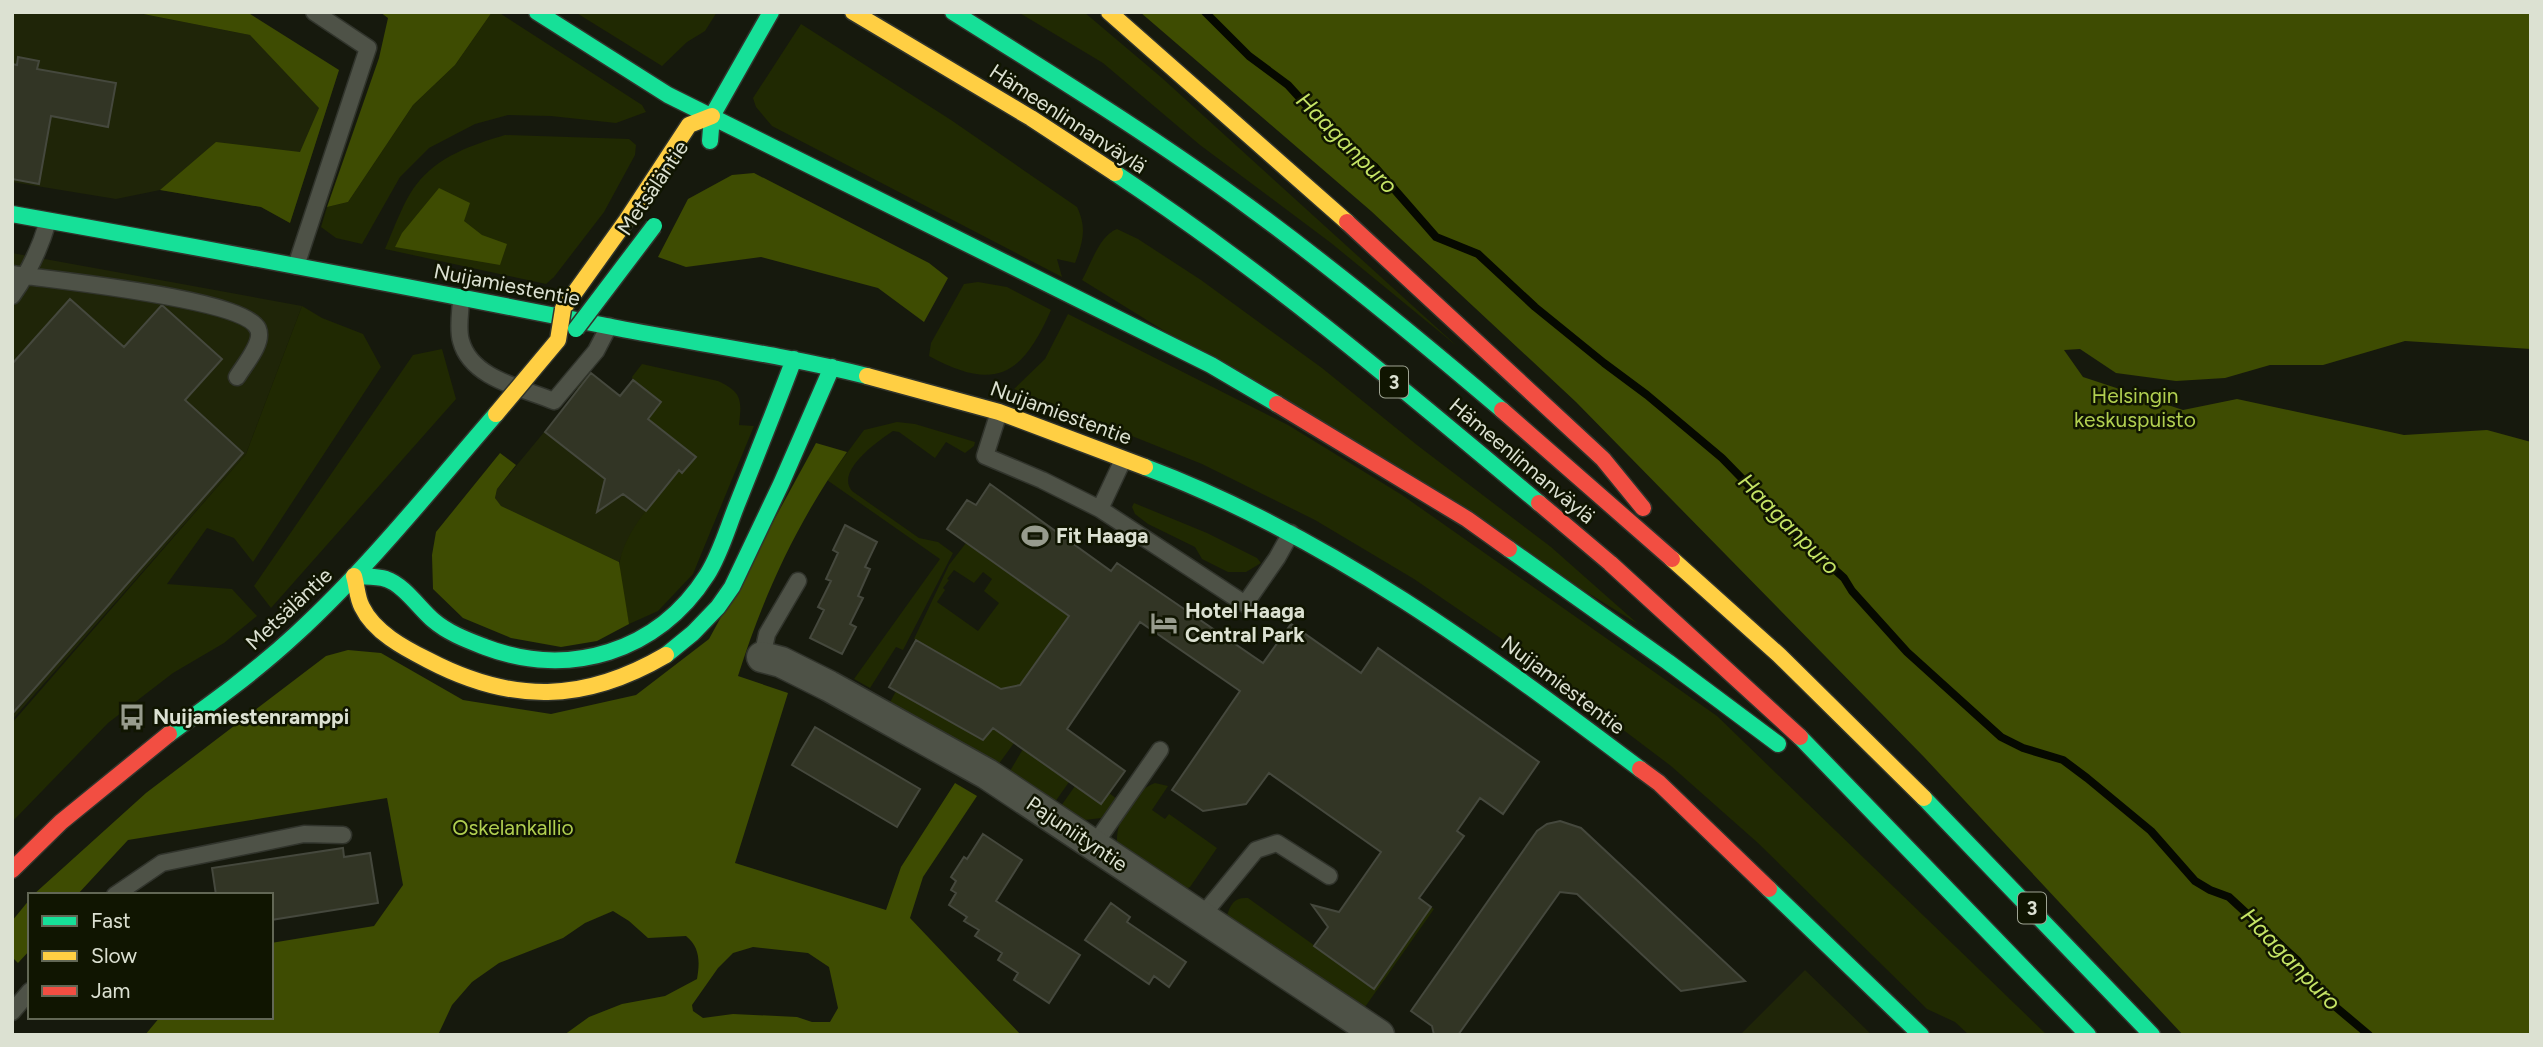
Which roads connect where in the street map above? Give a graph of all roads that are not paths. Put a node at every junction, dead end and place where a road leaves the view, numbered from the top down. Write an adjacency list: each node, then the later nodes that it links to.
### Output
1 (314, 12): 12 (lane)
2 (537, 12): 7 (main road)
3 (771, 12): 7 (main road, Metsäläntie)
4 (853, 12): 30 (main road, Hämeenlinnanväylä / 3)
5 (953, 12): 27 (main road, Hämeenlinnanväylä / 3)
6 (1109, 12): 27 (main road)
7 (712, 116): 8 (main road, Metsäläntie); 17 (main road, Metsäläntie, bridge); 30 (main road)
8 (703, 152)
9 (12, 214): 10 (main road, Nuijamiestentie)
10 (48, 221): 12 (main road, Nuijamiestentie); 13 (lane)
11 (657, 222): 17 (main road, Metsäläntie, bridge)
12 (296, 266): 15 (main road, Nuijamiestentie)
13 (19, 275): 14 (lane); 20 (lane)
14 (12, 296)
15 (461, 297): 16 (main road, Nuijamiestentie); 16 (lane)
16 (610, 326): 18 (main road, Nuijamiestentie)
17 (558, 340): 25 (main road, Metsäläntie, bridge)
18 (794, 359): 19 (main road, Nuijamiestentie); 25 (main road)
19 (832, 367): 21 (main road, Nuijamiestentie); 25 (main road)
20 (237, 377)
21 (999, 412): 22 (main road, Nuijamiestentie); 23 (lane)
22 (1124, 457): 23 (lane); 24 (main road, Nuijamiestentie)
23 (1100, 509): 24 (lane)
24 (1291, 533): 40 (main road, Nuijamiestentie)
25 (354, 576): 33 (main road, Metsäläntie)
26 (798, 581): 28 (lane)
27 (1717, 599): 42 (main road, Hämeenlinnanväylä / 3)
28 (762, 657): 32 (street, Pajuniityntie)
29 (1160, 750): 32 (lane)
30 (1881, 820): 41 (main road, Hämeenlinnanväylä / 3)
31 (343, 835): 35 (lane)
32 (1094, 845): 36 (street, Pajuniityntie)
33 (12, 870)
34 (1329, 876): 36 (lane)
35 (118, 893)
36 (1202, 916): 39 (street, Pajuniityntie)
37 (28, 993): 38 (lane)
38 (12, 1012)
39 (1379, 1035)
40 (1921, 1035)
41 (2088, 1035)
42 (2152, 1035)

